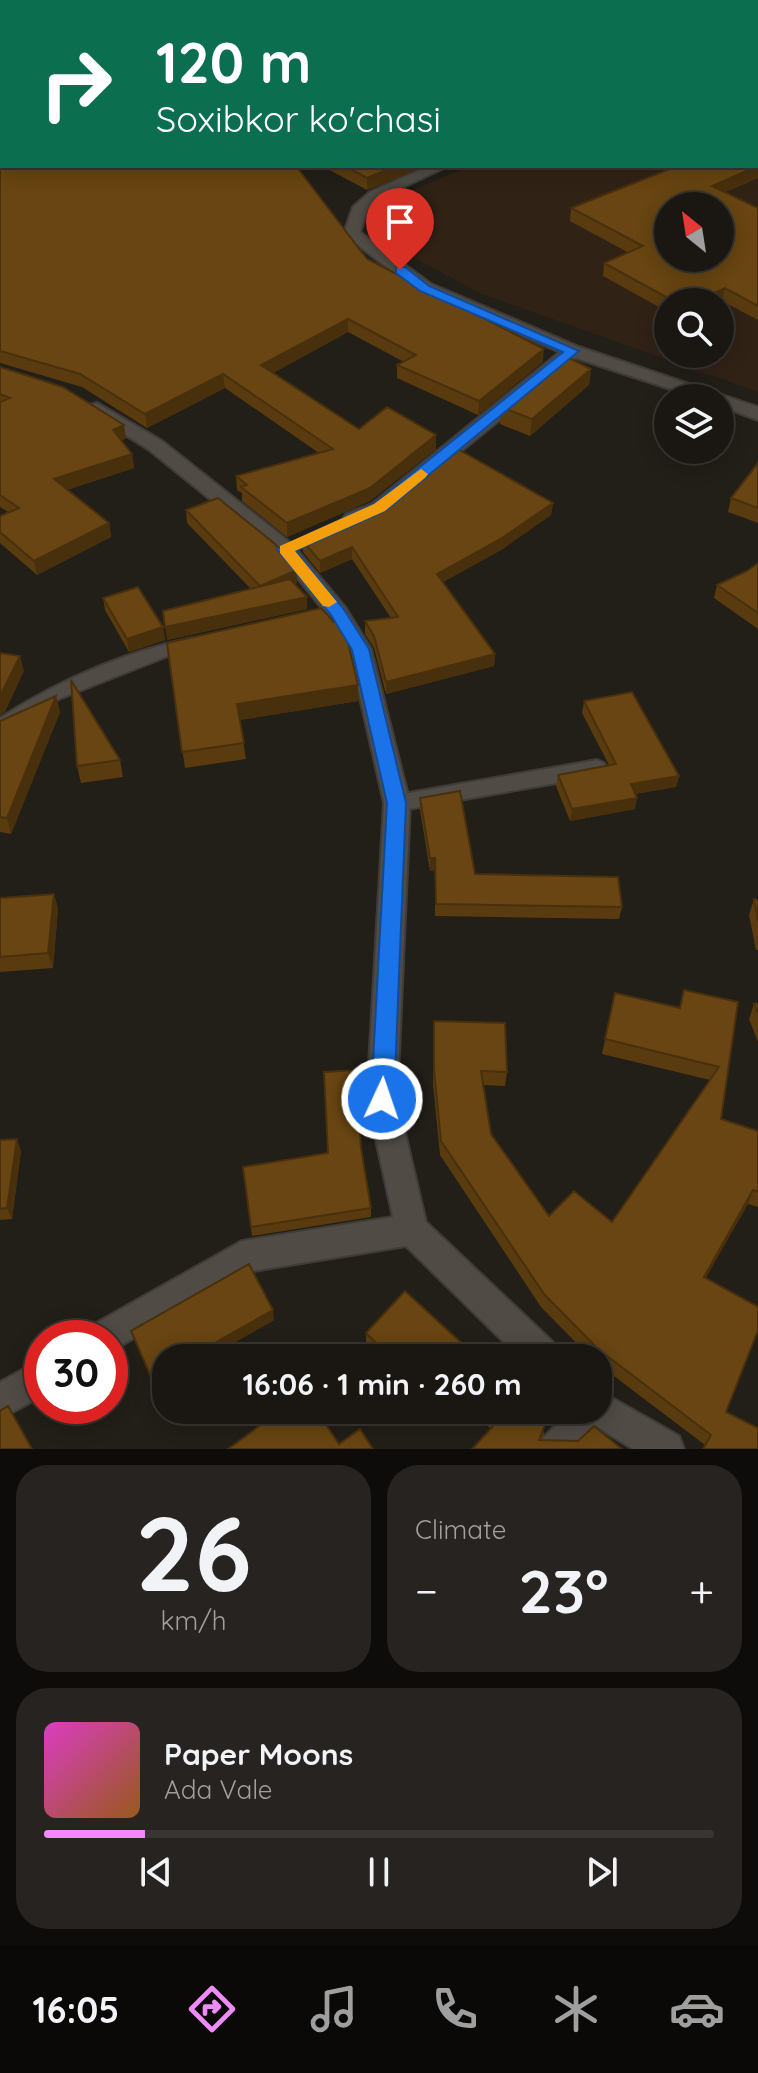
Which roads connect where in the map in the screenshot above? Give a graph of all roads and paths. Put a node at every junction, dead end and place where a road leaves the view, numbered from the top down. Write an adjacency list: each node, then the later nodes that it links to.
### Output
1 (436, 168): 2 (street)
2 (573, 351): 3 (street); 7 (street)
3 (673, 384)
4 (74, 394): 8 (street)
5 (734, 405): 6 (street)
6 (758, 414)
7 (339, 525)
8 (337, 612): 9 (lane); 13 (street)
9 (308, 618)
10 (207, 641): 11 (lane)
11 (0, 728)
12 (597, 768): 13 (lane)
13 (397, 803): 14 (street)
14 (412, 1230): 15 (street); 16 (street)
15 (128, 1323)
16 (530, 1344)
17 (24, 1387): 18 (street)
18 (0, 1402)
19 (612, 1416): 22 (street)
20 (578, 1424): 21 (lane)
21 (554, 1449)
22 (666, 1449)

